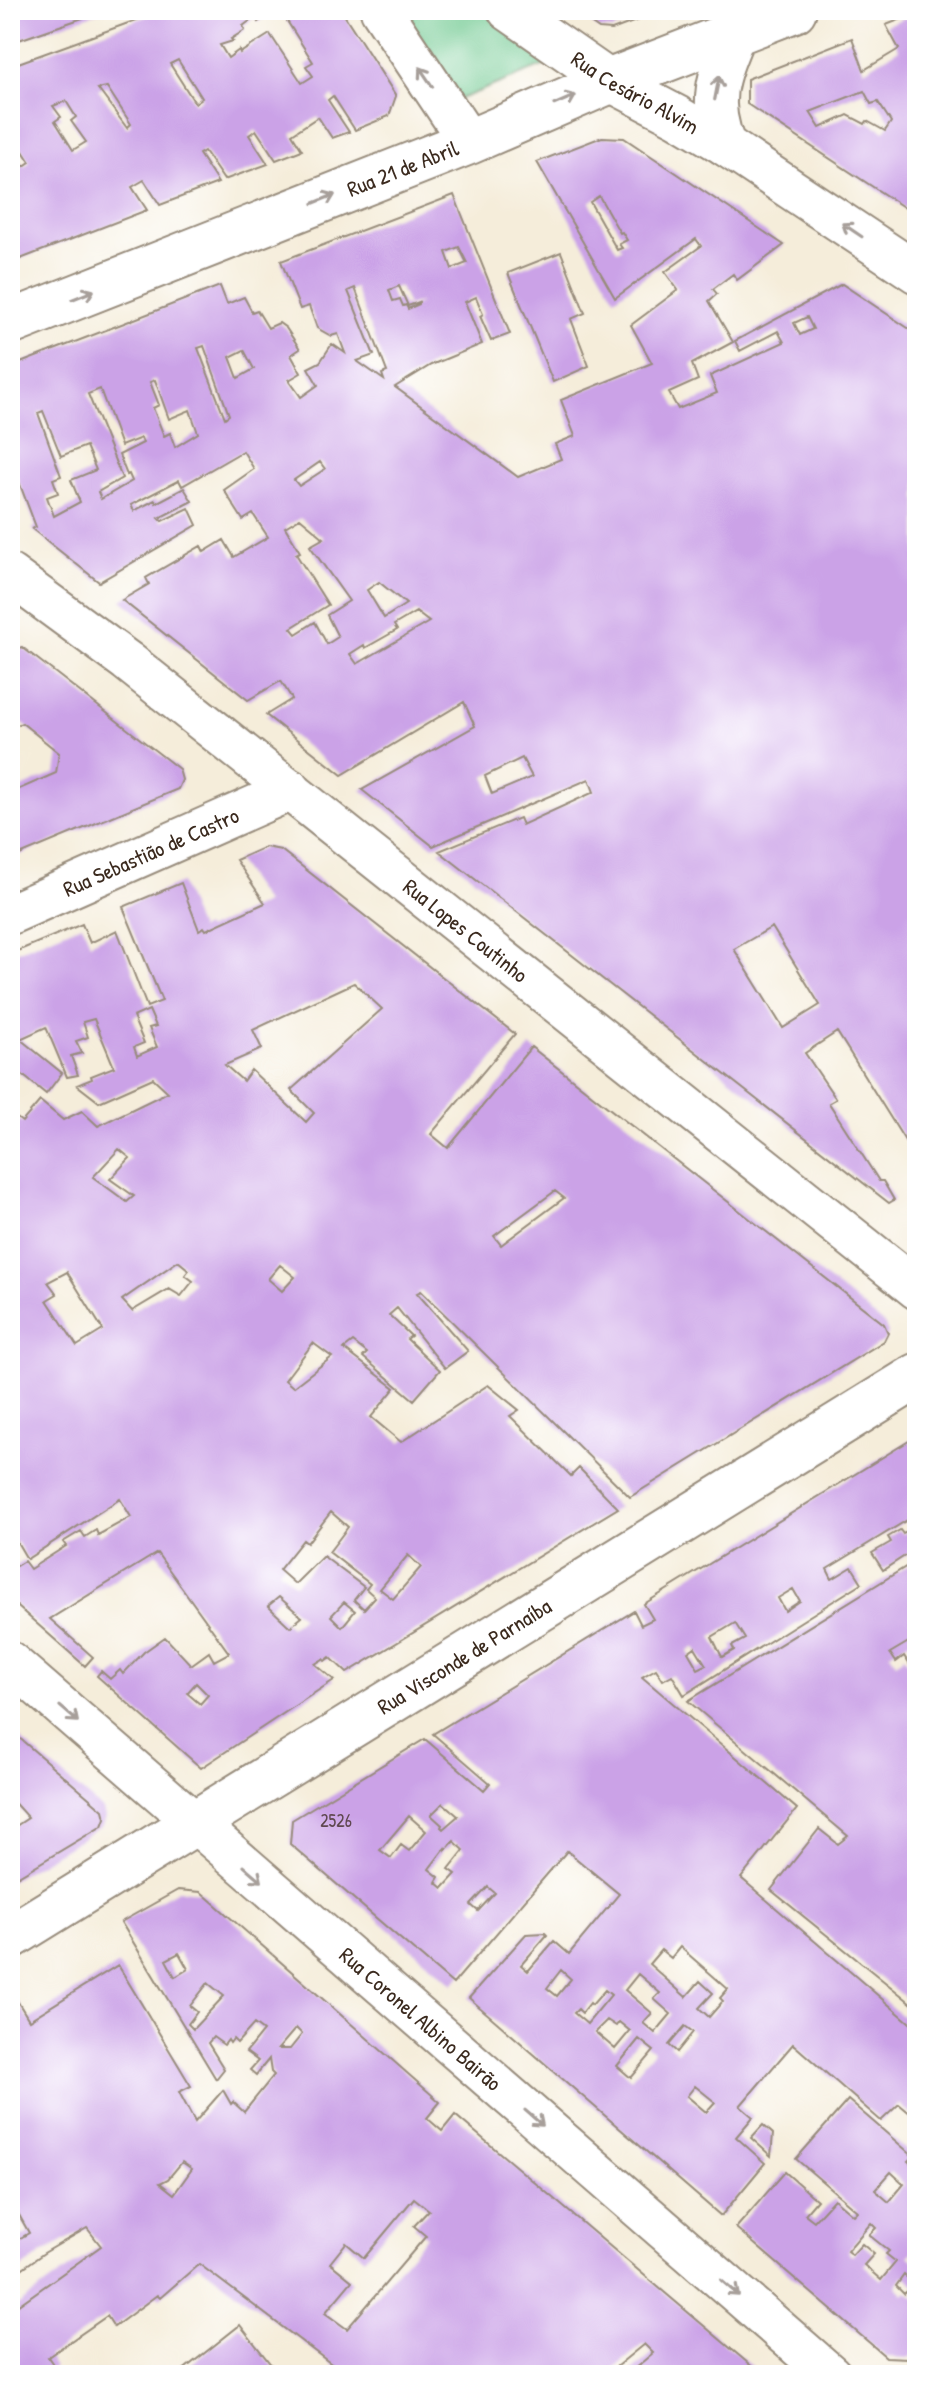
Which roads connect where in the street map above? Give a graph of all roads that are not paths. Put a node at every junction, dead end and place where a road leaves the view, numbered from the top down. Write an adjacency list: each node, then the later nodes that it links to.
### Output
1 (381, 10): 6 (street, one-way to 1)
2 (508, 10): 5 (street, Rua Cesário Alvim)
3 (794, 10): 4 (street, Rua 21 de Abril)
4 (736, 32): 5 (street, Rua 21 de Abril); 7 (street, Rua Cesário Alvim, one-way to 4)
5 (610, 81): 6 (street, Rua 21 de Abril, one-way to 5); 7 (street, Rua Cesário Alvim)
6 (469, 142): 9 (street, Rua 21 de Abril, one-way to 6)
7 (725, 145): 8 (street, Rua Cesário Alvim, one-way to 7)
8 (917, 273)
9 (10, 323)
10 (10, 575): 11 (street, Rua Lopes Coutinho)
11 (291, 790): 12 (street, Rua Sebastião de Castro); 13 (street, Rua Lopes Coutinho)
12 (10, 914)
13 (917, 1289)
14 (917, 1376): 16 (street, Rua Visconde de Parnaíba)
15 (10, 1662): 16 (street, Rua Coronel Albino Bairão, one-way to 16)
16 (194, 1822): 17 (street, Rua Visconde de Parnaíba); 18 (street, Rua Coronel Albino Bairão, one-way to 18)
17 (10, 1937)
18 (831, 2375)

